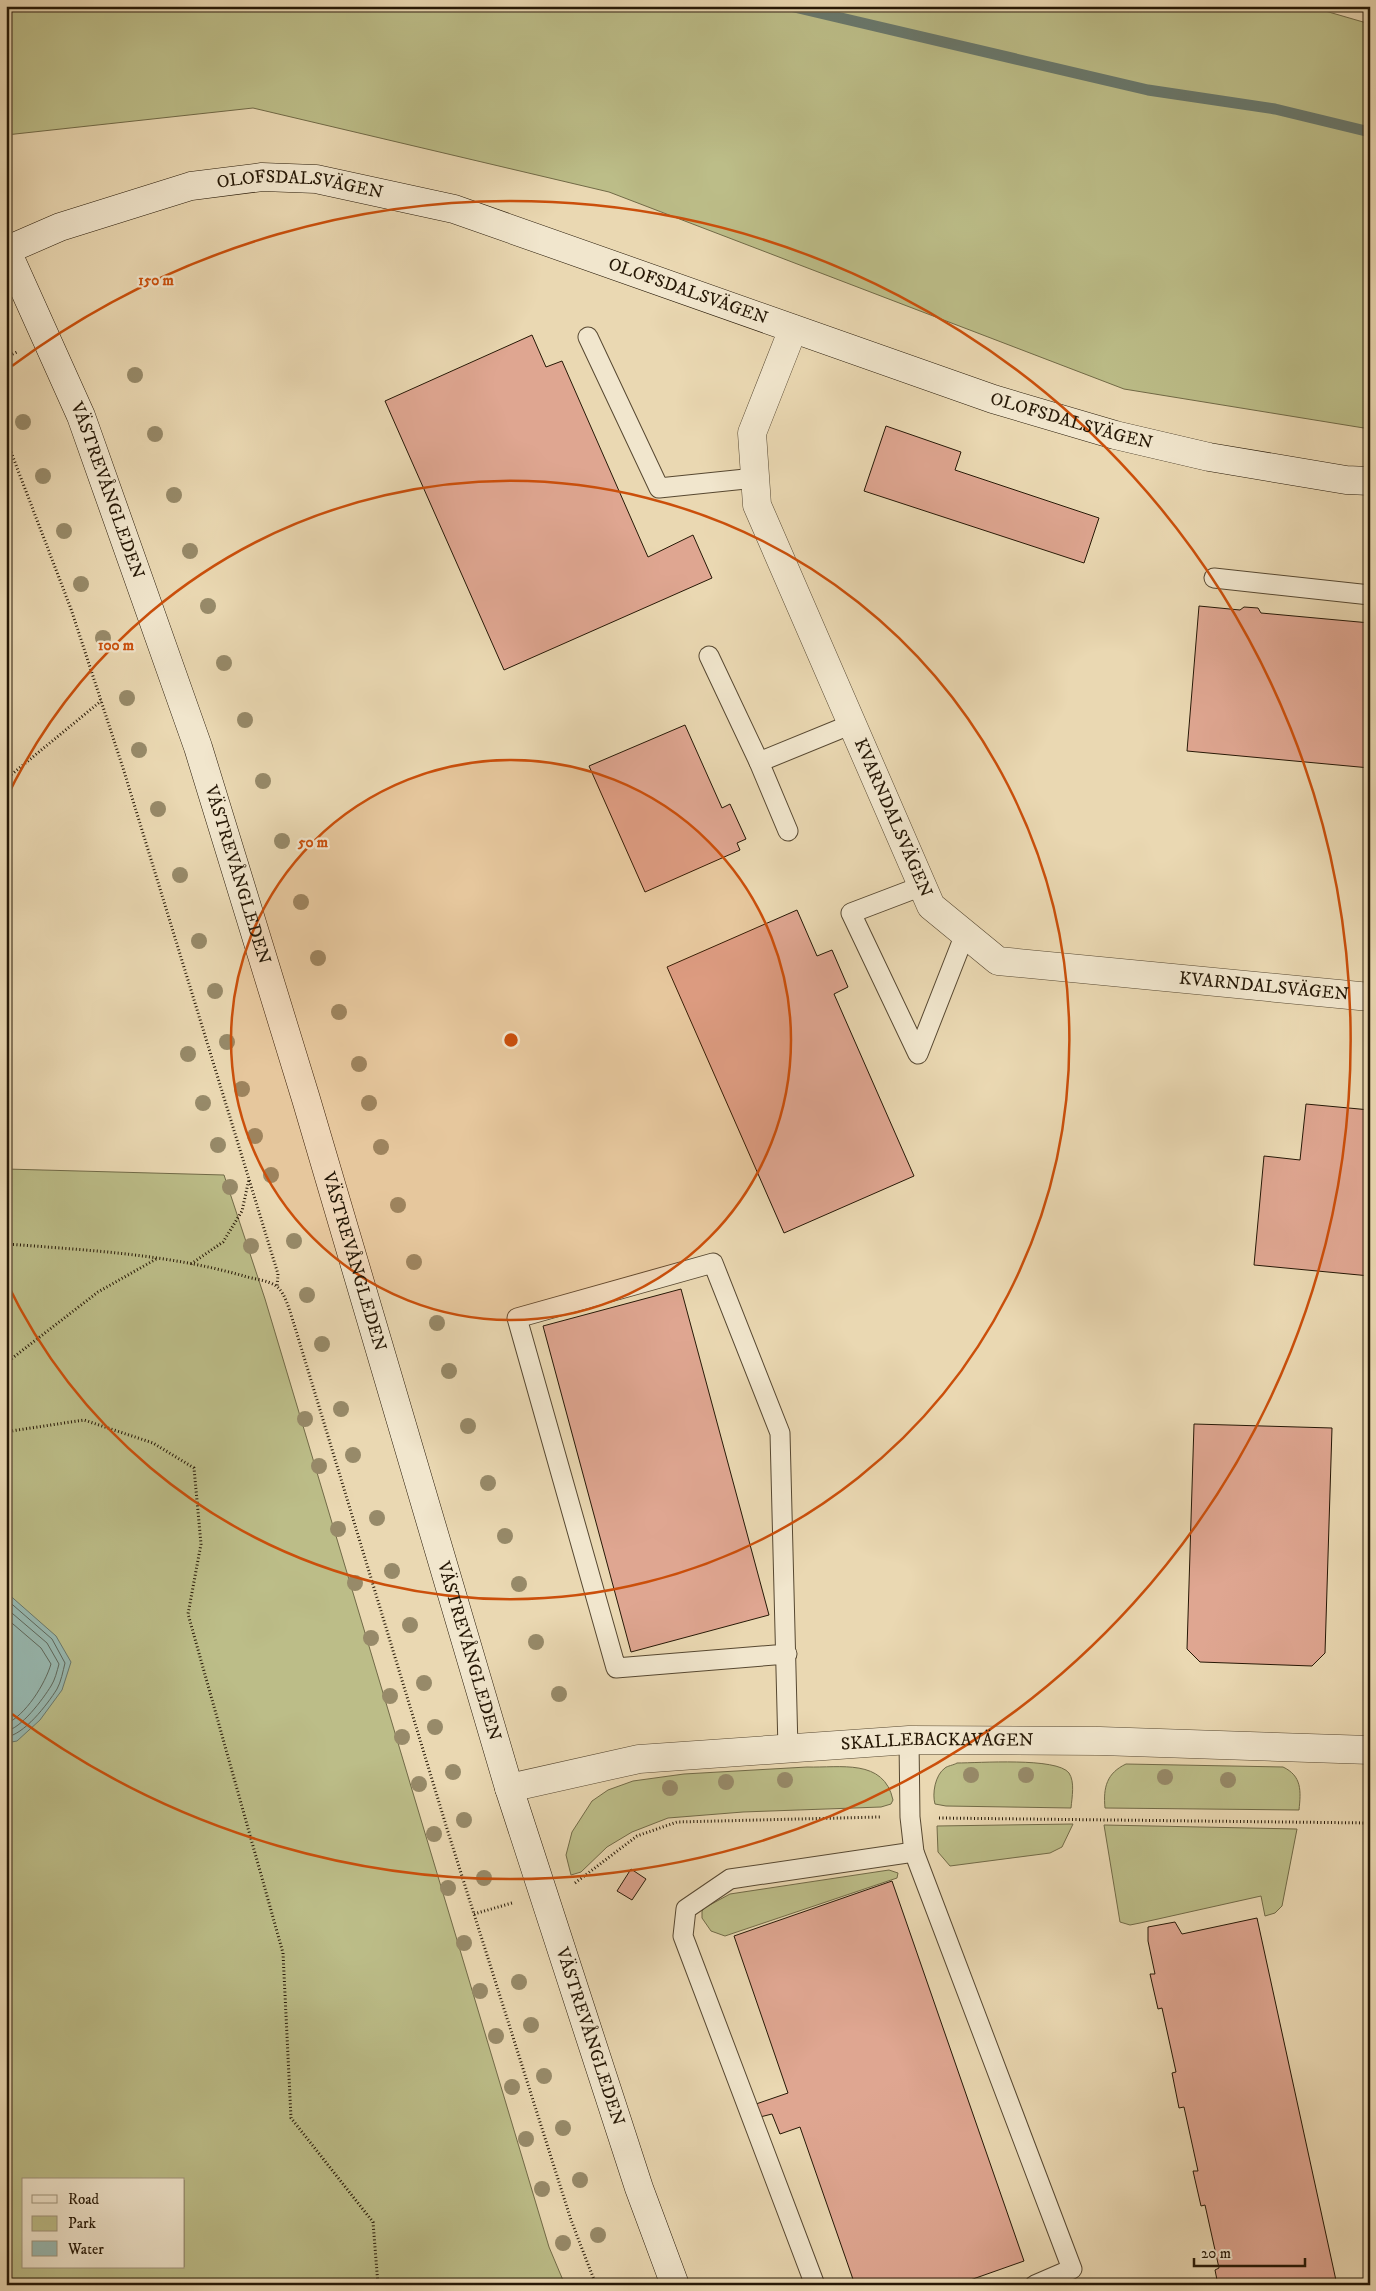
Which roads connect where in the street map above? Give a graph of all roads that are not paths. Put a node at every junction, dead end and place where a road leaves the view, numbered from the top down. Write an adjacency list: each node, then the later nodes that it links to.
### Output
1 (7, 249): 2 (street, OLOFSDALSVÄGEN); 19 (street, VÄSTREVÅNGLEDEN)
2 (793, 329): 4 (street, KVARNDALSVÄGEN); 5 (street, OLOFSDALSVÄGEN)
3 (588, 337): 4 (lane)
4 (755, 478): 9 (street, KVARNDALSVÄGEN)
5 (1370, 481)
6 (1214, 578): 7 (lane)
7 (1370, 595)
8 (709, 656): 10 (lane)
9 (852, 724): 10 (lane); 12 (street, KVARNDALSVÄGEN)
10 (759, 762): 11 (lane)
11 (788, 831)
12 (922, 886): 13 (street, KVARNDALSVÄGEN); 13 (lane)
13 (965, 934): 14 (street, KVARNDALSVÄGEN)
14 (1370, 997)
15 (787, 1654): 15 (lane); 17 (lane)
16 (909, 1740): 17 (street, SKALLEBACKAVÄGEN); 18 (street, SKALLEBACKAVÄGEN); 20 (lane)
17 (788, 1749): 19 (street, SKALLEBACKAVÄGEN)
18 (1370, 1750)
19 (509, 1788): 21 (street, VÄSTREVÅNGLEDEN)
20 (914, 1852): 22 (lane); 23 (lane)
21 (675, 2285)
22 (815, 2285)
23 (1036, 2285)

